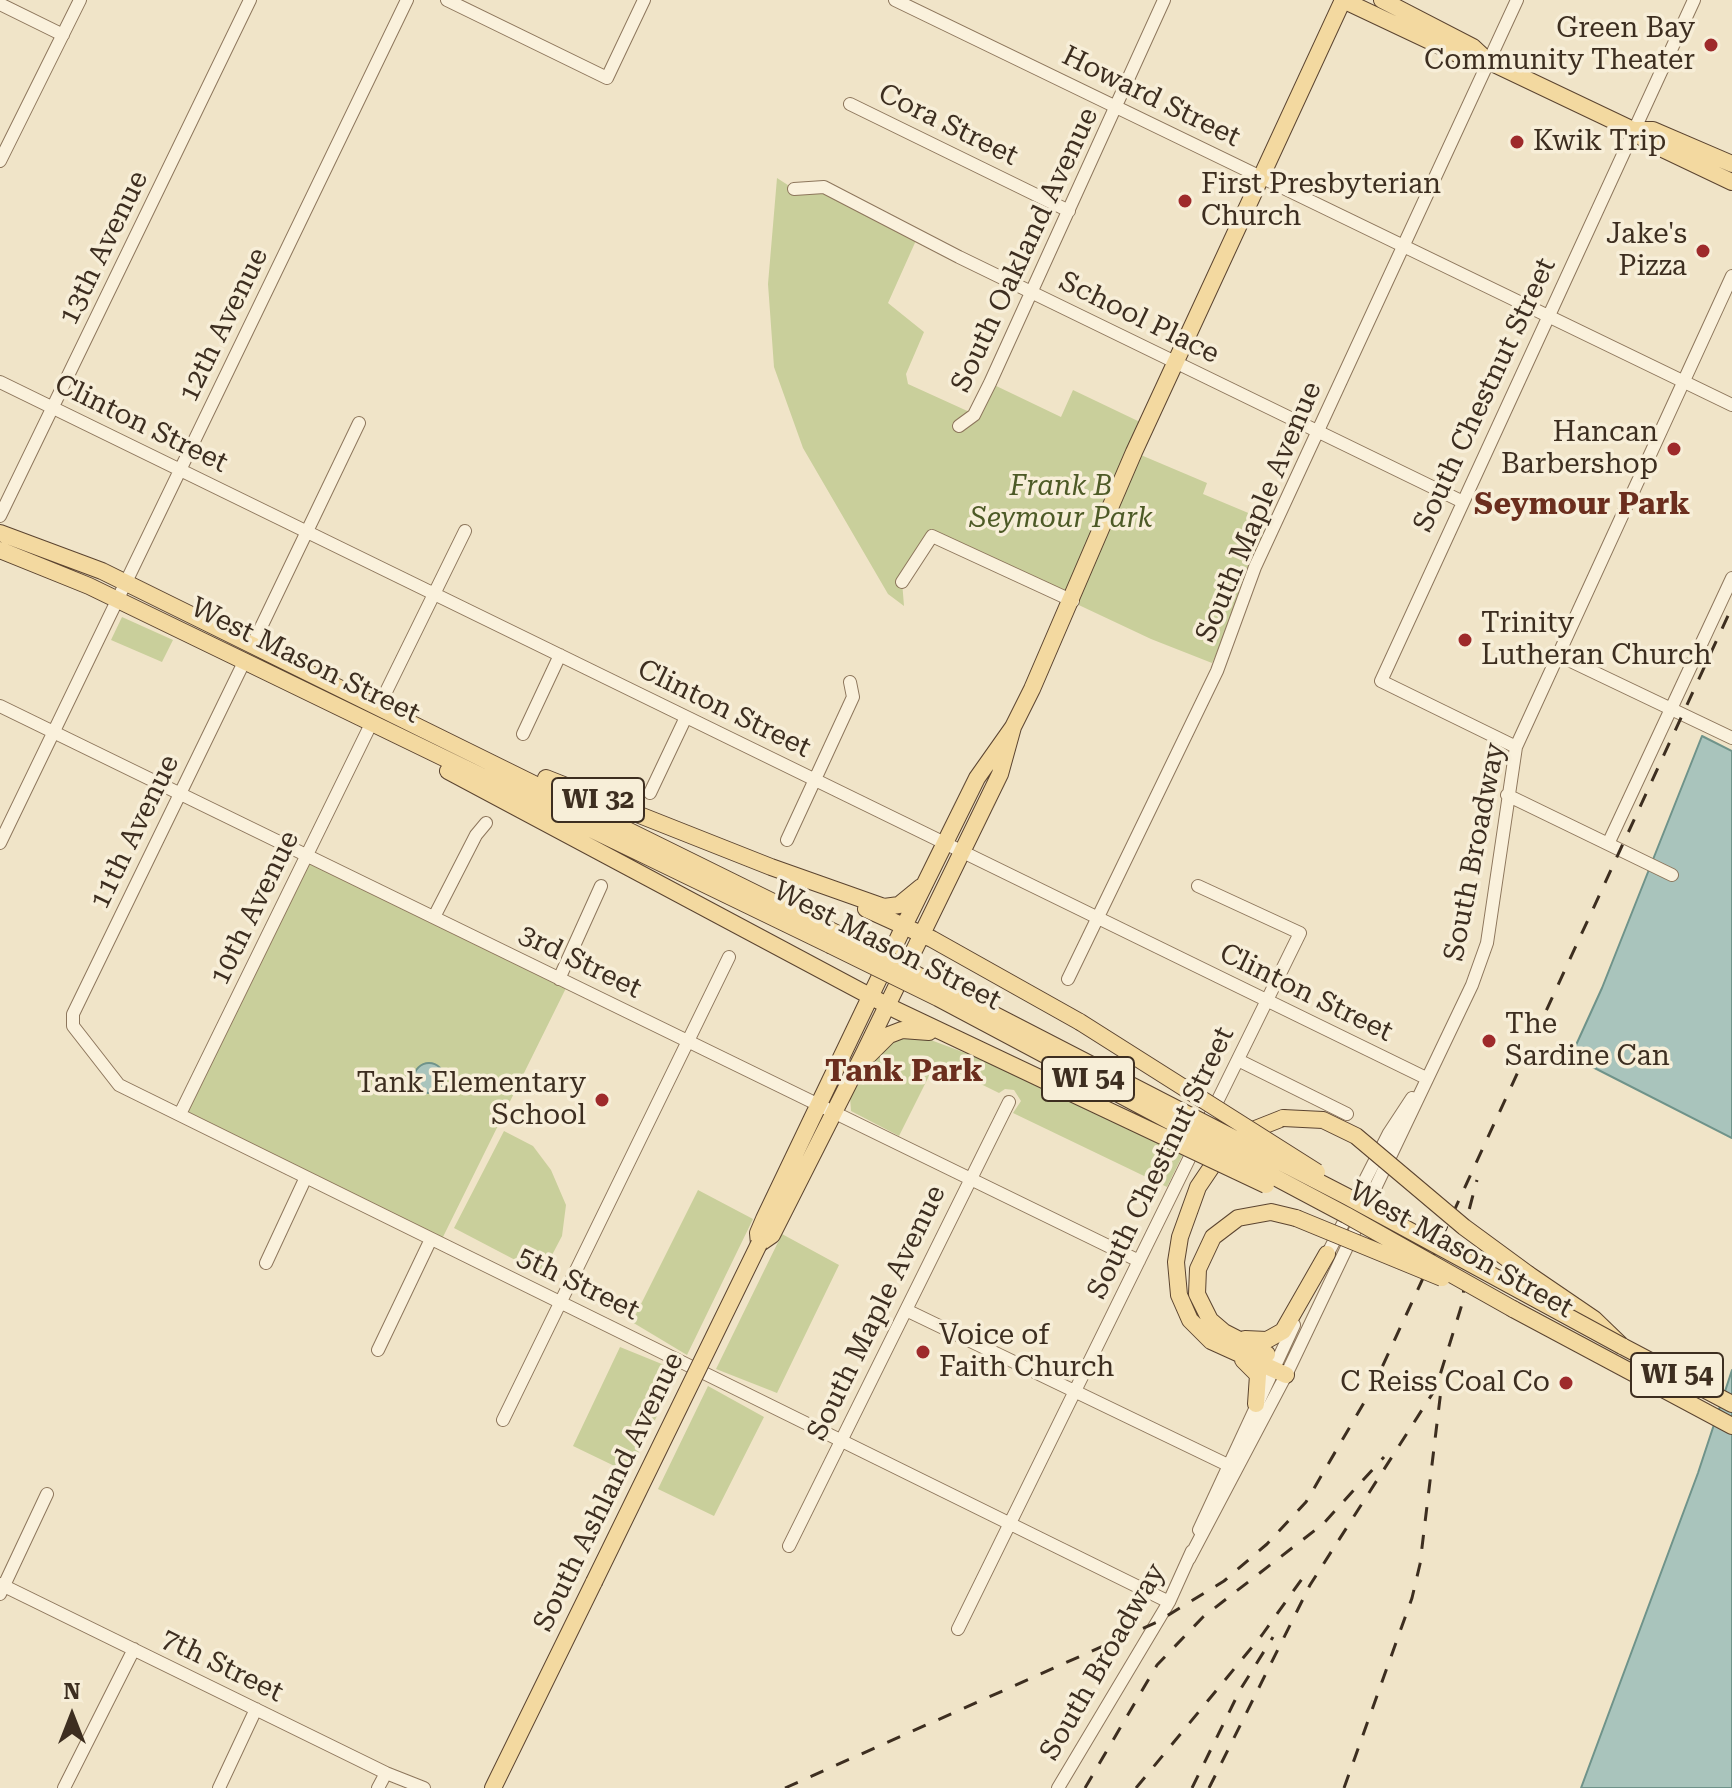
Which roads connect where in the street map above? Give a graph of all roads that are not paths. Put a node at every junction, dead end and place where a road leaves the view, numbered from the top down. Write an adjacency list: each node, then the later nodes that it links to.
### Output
1 (80, 0): 13 (street)
2 (250, 0): 32 (street, 13th Avenue)
3 (407, 0): 36 (street, 12th Avenue)
4 (447, 0): 5 (street)
5 (644, 0)
6 (895, 0): 16 (street, Howard Street)
7 (1164, 0): 16 (street, South Oakland Avenue)
8 (1343, 0): 14 (main road); 20 (main road, South Ashland Avenue)
9 (1382, 0): 14 (main road)
10 (1517, 0): 14 (street, South Maple Avenue)
11 (1694, 0): 17 (street, South Chestnut Street)
12 (0, 4): 13 (street)
13 (63, 35): 18 (street)
14 (1488, 61): 17 (main road); 24 (street, South Maple Avenue)
15 (850, 104): 23 (street, Cora Street)
16 (1117, 108): 20 (street, Howard Street); 23 (street, South Oakland Avenue)
17 (1633, 130): 19 (main road); 21 (main road); 27 (street, South Chestnut Street)
18 (0, 161)
19 (1732, 164)
20 (1262, 178): 24 (street, Howard Street); 28 (main road, South Ashland Avenue)
21 (1732, 182)
22 (794, 189): 26 (street, School Place)
23 (1069, 211): 26 (street, South Oakland Avenue)
24 (1401, 245): 27 (street, Howard Street); 35 (street, South Maple Avenue)
25 (1732, 276): 30 (street, South Broadway)
26 (1033, 293): 28 (street, School Place); 34 (street, South Oakland Avenue)
27 (1548, 316): 30 (street, Howard Street); 37 (street, South Chestnut Street)
28 (1176, 363): 35 (street, School Place); 48 (main road, South Ashland Avenue)
29 (0, 382): 32 (street, Clinton Street)
30 (1684, 382): 31 (street, Howard Street); 51 (street, South Broadway)
31 (1732, 405)
32 (53, 408): 36 (street, Clinton Street); 38 (street, 13th Avenue)
33 (359, 423): 40 (street, 11th Avenue)
34 (959, 426)
35 (1319, 432): 37 (street, School Place); 79 (street, South Maple Avenue)
36 (180, 470): 40 (street, Clinton Street); 45 (street, 12th Avenue)
37 (1463, 502): 61 (street, South Chestnut Street)
38 (0, 516)
39 (465, 531): 46 (street, 10th Avenue)
40 (307, 532): 46 (street, Clinton Street); 49 (street, 11th Avenue)
41 (0, 533): 45 (main road, West Mason Street / WI 32)
42 (0, 550): 47 (main road, West Mason Street / WI 32)
43 (1732, 578): 54 (street)
44 (902, 582): 48 (street)
45 (125, 583): 47 (street, 12th Avenue); 49 (main road, West Mason Street / WI 32)
46 (435, 594): 50 (street, Clinton Street); 56 (street, 10th Avenue)
47 (116, 600): 49 (main road, West Mason Street / WI 32); 58 (street, 12th Avenue)
48 (1073, 601): 57 (main road, South Ashland Avenue)
49 (248, 653): 56 (main road, West Mason Street / WI 32); 63 (street, 11th Avenue)
50 (560, 655): 55 (street, Clinton Street); 59 (street)
51 (1558, 655): 54 (street); 61 (street, South Broadway)
52 (850, 682): 62 (street)
53 (0, 706): 58 (street, 3rd Street)
54 (1671, 711): 60 (street); 70 (street)
55 (686, 717): 62 (street, Clinton Street); 64 (street)
56 (381, 718): 72 (street, 10th Avenue); 74 (main road, WI 32); 82 (main road, West Mason Street / WI 54); 86 (main road, WI 32)
57 (1013, 727): 69 (main road, South Ashland Avenue); 71 (main road, South Ashland Avenue)
58 (54, 732): 63 (street, 3rd Street); 68 (street, 12th Avenue)
59 (523, 734)
60 (1732, 738)
61 (1516, 747): 65 (street, South Broadway)
62 (815, 780): 67 (street); 69 (street, Clinton Street)
63 (180, 793): 72 (street, 3rd Street); 89 (street, 11th Avenue)
64 (650, 793)
65 (1507, 795): 70 (street); 94 (street, South Broadway)
66 (486, 823): 78 (street)
67 (787, 840)
68 (0, 843)
69 (945, 843): 71 (street, Clinton Street); 75 (main road, South Ashland Avenue)
70 (1608, 844): 73 (street)
71 (962, 852): 79 (street, Clinton Street); 81 (main road, South Ashland Avenue)
72 (307, 856): 78 (street, 3rd Street); 98 (street, 10th Avenue)
73 (1672, 875)
74 (806, 880): 75 (main road); 80 (main road, WI 32)
75 (924, 885): 80 (main road, South Ashland Avenue)
76 (601, 886): 84 (street)
77 (1198, 886): 87 (street, South Chestnut Street)
78 (434, 917): 84 (street, 3rd Street)
79 (1098, 918): 85 (street, South Maple Avenue); 87 (street, Clinton Street)
80 (904, 926): 81 (main road); 86 (main road, South Ashland Avenue)
81 (922, 935): 88 (main road, South Ashland Avenue); 102 (main road, bridge)
82 (833, 939): 102 (main road, West Mason Street / WI 54, bridge); 103 (main road, West Mason Street / WI 54, bridge)
83 (729, 957): 91 (street)
84 (559, 979): 91 (street, 3rd Street)
85 (1068, 979)
86 (870, 996): 88 (main road, WI 32); 96 (main road, South Ashland Avenue)
87 (1268, 1001): 92 (street, South Chestnut Street); 94 (street, Clinton Street)
88 (886, 1005): 90 (main road); 93 (main road, South Ashland Avenue)
89 (73, 1026): 98 (street, 5th Street)
90 (953, 1038): 93 (main road); 103 (main road, bridge)
91 (688, 1042): 96 (street, 3rd Street); 109 (street)
92 (1238, 1060): 99 (street); 107 (street, South Chestnut Street)
93 (855, 1071): 97 (main road, South Ashland Avenue)
94 (1424, 1082): 106 (street, South Broadway); 115 (street, South Broadway)
95 (1009, 1102): 101 (street, South Maple Avenue)
96 (818, 1105): 97 (street, 3rd Street); 105 (main road, South Ashland Avenue)
97 (834, 1112): 101 (street, 3rd Street); 105 (main road, South Ashland Avenue)
98 (180, 1114): 100 (street, 5th Street)
99 (1347, 1114)
100 (306, 1177): 104 (street, 5th Street); 108 (street)
101 (971, 1179): 107 (street, 3rd Street); 111 (street, South Maple Avenue)
102 (1346, 1196): 113 (main road, West Mason Street / WI 54, bridge)
103 (1346, 1215): 110 (main road, West Mason Street / WI 54, bridge)
104 (431, 1239): 109 (street, 5th Street); 114 (street)
105 (759, 1244): 136 (main road, South Ashland Avenue, bridge)
106 (1327, 1254): 112 (main road); 115 (street, South Broadway)
107 (1139, 1261): 116 (street, South Chestnut Street)
108 (266, 1263)
109 (560, 1302): 119 (street); 121 (street, 5th Street)
110 (1513, 1309): 112 (main road, bridge); 120 (main road, West Mason Street / WI 54)
111 (906, 1310): 116 (street); 121 (street, South Maple Avenue)
112 (1218, 1336): 113 (main road, bridge); 115 (main road); 117 (main road)
113 (1622, 1346): 118 (main road, West Mason Street / WI 54)
114 (378, 1350)
115 (1282, 1367): 117 (street, South Broadway); 122 (street, South Broadway)
116 (1073, 1392): 122 (street); 124 (street, South Chestnut Street)
117 (1256, 1404): 122 (street, South Broadway)
118 (1732, 1404)
119 (503, 1420)
120 (1732, 1426)
121 (842, 1439): 124 (street, 5th Street); 125 (street, South Maple Avenue)
122 (1232, 1468): 127 (street, South Broadway)
123 (47, 1494): 126 (street)
124 (1008, 1523): 127 (street, 5th Street); 128 (street, South Chestnut Street)
125 (789, 1546)
126 (1, 1588): 129 (street, 7th Street)
127 (1169, 1602): 137 (street, South Broadway)
128 (958, 1629)
129 (134, 1649): 130 (street, 7th Street); 132 (street)
130 (256, 1709): 131 (street, 7th Street); 133 (street)
131 (386, 1773): 134 (street); 135 (street, 7th Street)
132 (64, 1788)
133 (219, 1788)
134 (378, 1788)
135 (424, 1788)
136 (491, 1788)
137 (1058, 1788)

